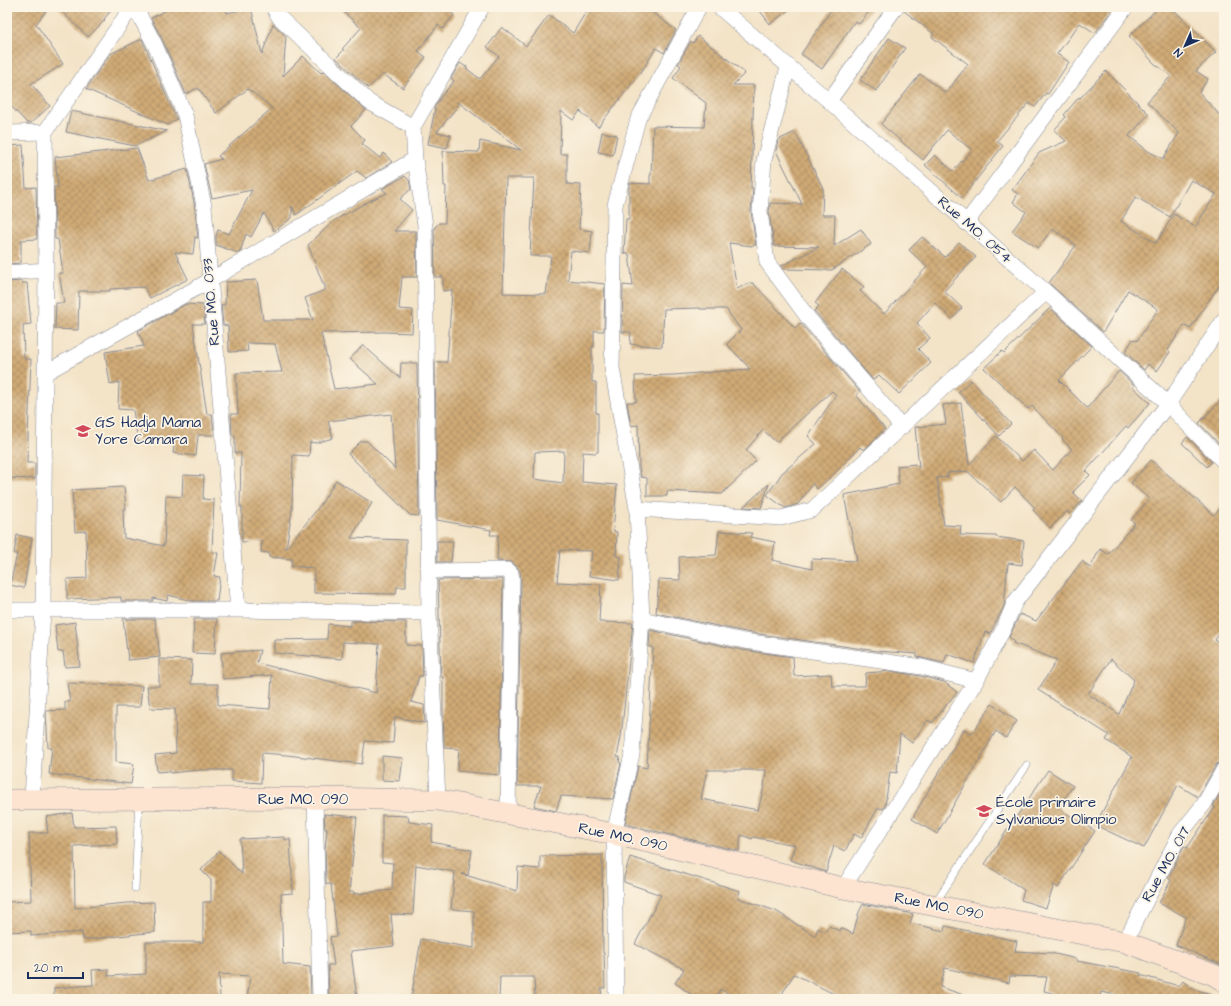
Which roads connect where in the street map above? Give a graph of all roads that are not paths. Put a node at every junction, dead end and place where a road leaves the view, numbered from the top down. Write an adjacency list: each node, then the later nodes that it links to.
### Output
1 (132, 7): 12 (street)
2 (135, 7): 18 (street, Rue MO. 033)
3 (273, 7): 11 (street)
4 (482, 7): 11 (street)
5 (699, 7): 25 (street)
6 (719, 7): 9 (street, Rue MO. 054)
7 (896, 7): 10 (street)
8 (1126, 7): 15 (street)
9 (788, 67): 10 (street, Rue MO. 054); 23 (street)
10 (829, 101): 15 (street, Rue MO. 054)
11 (413, 127): 14 (street)
12 (45, 132): 13 (street); 16 (street)
13 (7, 133)
14 (414, 159): 18 (street); 26 (street)
15 (966, 223): 19 (street, Rue MO. 054)
16 (46, 270): 17 (street); 21 (street)
17 (7, 273)
18 (209, 281): 21 (street); 29 (street, Rue MO. 033)
19 (1046, 292): 22 (street, Rue MO. 054); 23 (street)
20 (1224, 320): 22 (street)
21 (45, 373): 28 (street)
22 (1168, 404): 24 (street, Rue MO. 054); 32 (street)
23 (902, 427): 25 (street)
24 (1224, 462)
25 (637, 509): 31 (street)
26 (429, 571): 30 (street); 40 (street)
27 (7, 610): 28 (street)
28 (43, 610): 29 (street); 38 (street)
29 (238, 610): 30 (street)
30 (429, 613): 39 (street)
31 (642, 619): 32 (street); 41 (street)
32 (976, 681): 43 (street)
33 (1027, 765): 44 (lane)
34 (1224, 770): 45 (street, Rue MO. 017)
35 (315, 798): 36 (street, Rue MO. 090); 39 (street, Rue MO. 090); 47 (street)
36 (139, 799): 38 (street, Rue MO. 090); 42 (lane)
37 (7, 800): 38 (street, Rue MO. 090)
38 (32, 800)
39 (438, 800): 40 (street, Rue MO. 090)
40 (508, 814): 41 (street, Rue MO. 090)
41 (614, 834): 43 (street, Rue MO. 090); 48 (street)
42 (135, 888)
43 (842, 888): 44 (street, Rue MO. 090)
44 (934, 905): 45 (street, Rue MO. 090)
45 (1125, 942): 46 (street, Rue MO. 090)
46 (1224, 981)
47 (320, 999)
48 (616, 999)

